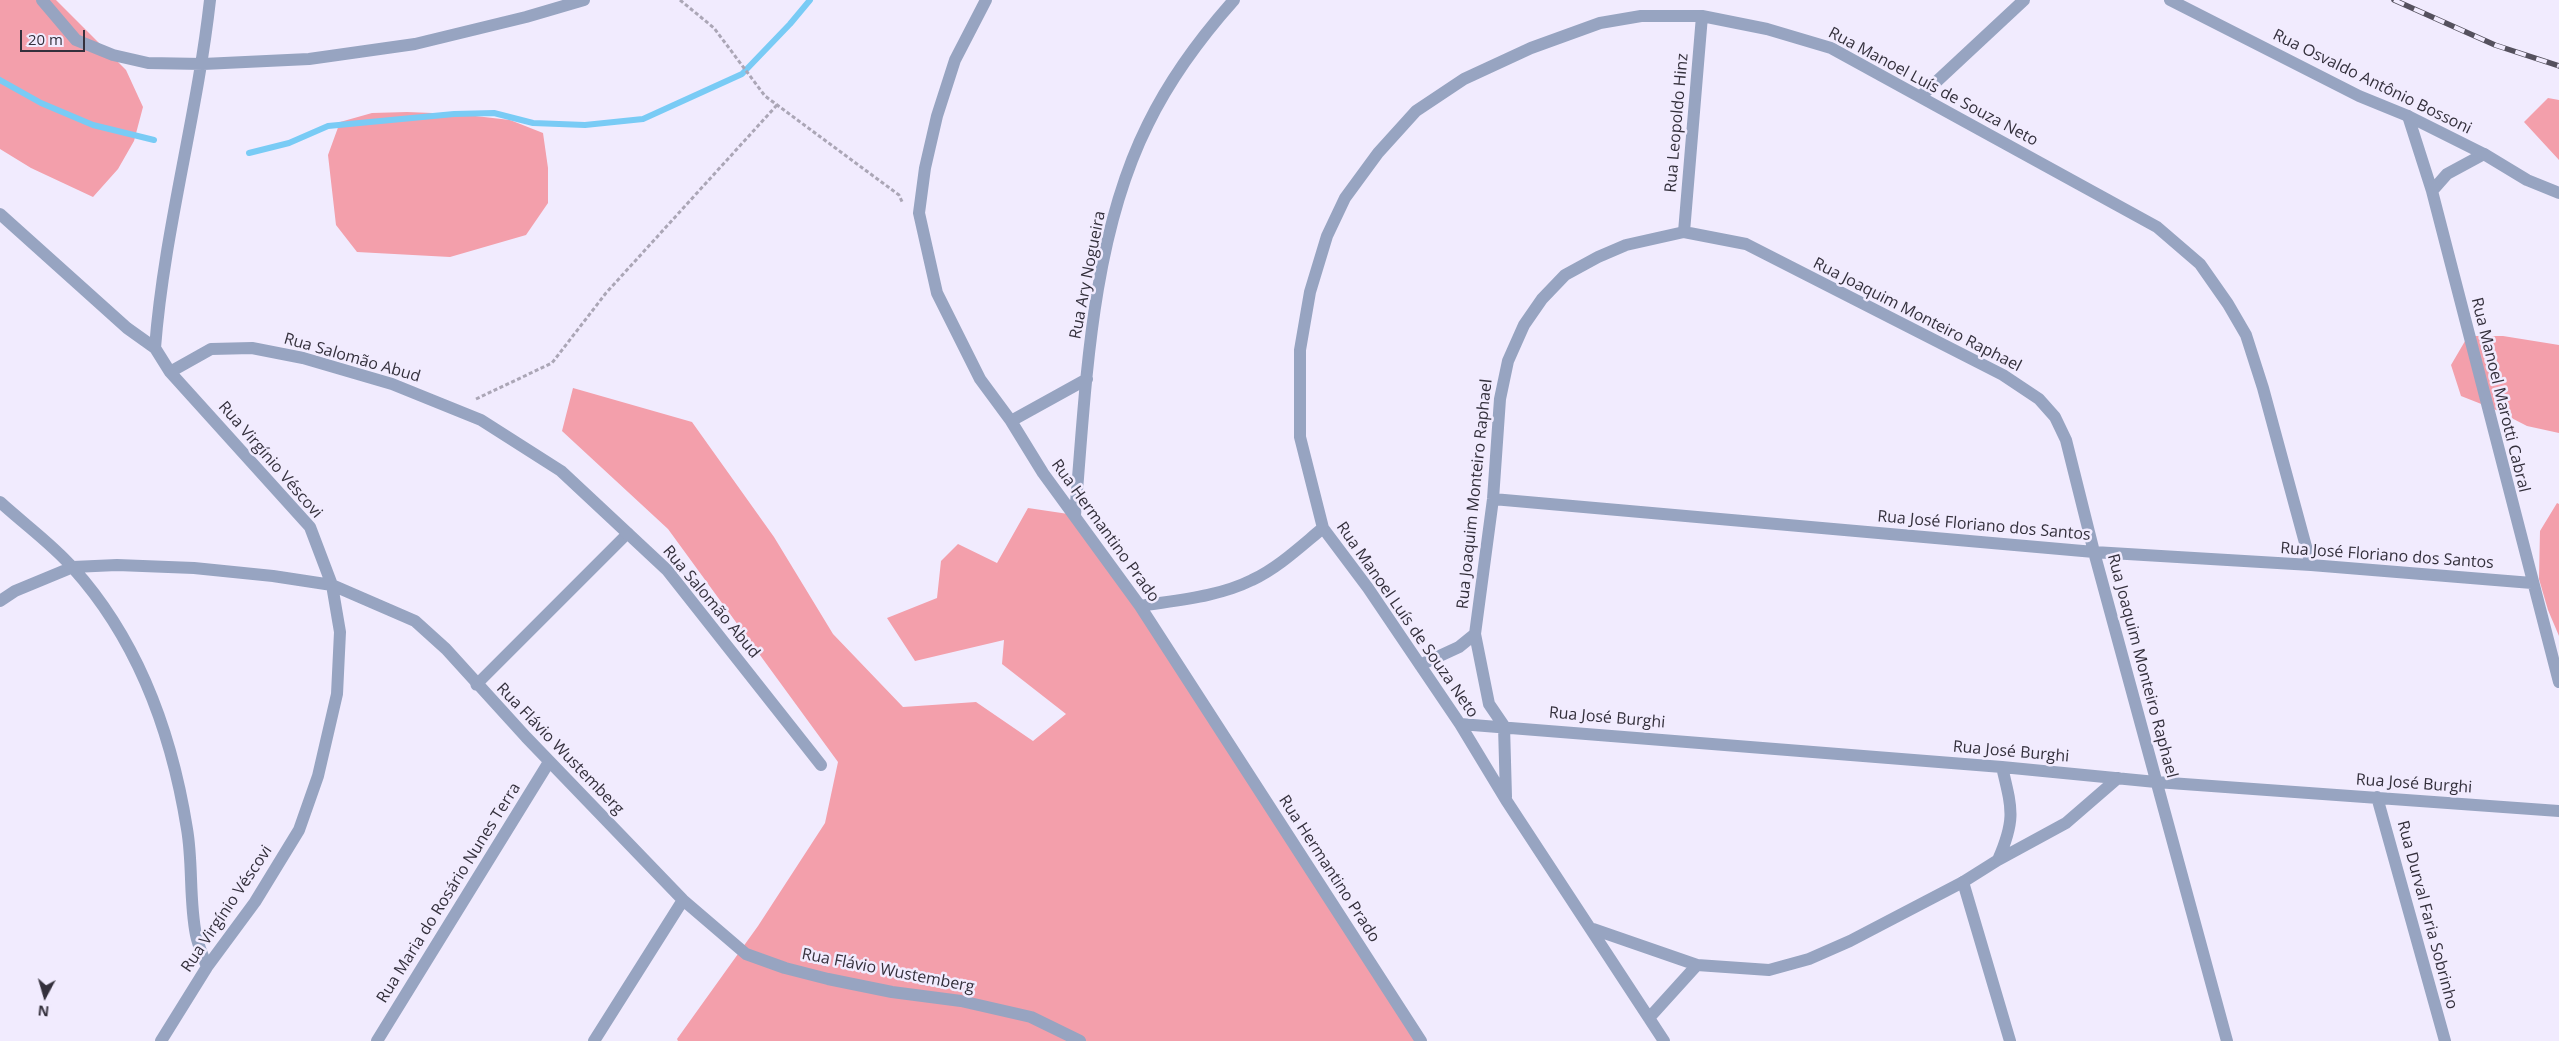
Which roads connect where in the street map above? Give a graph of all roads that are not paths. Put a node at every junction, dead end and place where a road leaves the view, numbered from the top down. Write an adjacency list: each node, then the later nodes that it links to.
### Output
1 (42, 0): 9 (street)
2 (210, 0): 9 (street)
3 (584, 0): 9 (street)
4 (986, 0): 20 (street, Rua Hermantino Prado)
5 (1234, 0): 19 (street, Rua Ary Nogueira)
6 (2024, 0): 10 (street)
7 (2170, 0): 11 (street, Rua Osvaldo Antônio Bossoni)
8 (1702, 16): 10 (street, Rua Manoel Luís de Souza Neto); 16 (street, Rua Leopoldo Hinz); 24 (street, Rua Manoel Luís de Souza Neto)
9 (203, 64): 17 (street)
10 (1921, 96): 27 (street, Rua Manoel Luís de Souza Neto)
11 (2408, 116): 12 (street, Rua Osvaldo Antônio Bossoni); 13 (street, Rua Manoel Marotti Cabral)
12 (2484, 154): 13 (street); 14 (street, Rua Osvaldo Antônio Bossoni)
13 (2432, 191): 29 (street, Rua Manoel Marotti Cabral)
14 (2559, 193)
15 (0, 214): 17 (street)
16 (1684, 232): 21 (street, Rua Joaquim Monteiro Raphael); 26 (street, Rua Joaquim Monteiro Raphael)
17 (155, 348): 18 (street)
18 (170, 372): 25 (street, Rua Salomão Abud); 30 (street, Rua Virgínio Véscovi)
19 (1087, 380): 20 (street); 23 (street, Rua Ary Nogueira)
20 (1011, 421): 23 (street, Rua Hermantino Prado)
21 (1493, 499): 26 (street, Rua José Floriano dos Santos); 33 (street, Rua Joaquim Monteiro Raphael)
22 (0, 502): 28 (street)
23 (1075, 515): 32 (street, Rua Hermantino Prado)
24 (1323, 528): 32 (street); 34 (street, Rua Manoel Luís de Souza Neto)
25 (628, 533): 36 (lane); 40 (street, Rua Salomão Abud)
26 (2094, 552): 27 (street, Rua José Floriano dos Santos); 43 (street, Rua Joaquim Monteiro Raphael)
27 (2311, 566): 29 (street, Rua José Floriano dos Santos)
28 (73, 567): 30 (street, Rua Flávio Wustemberg); 31 (street, Rua Flávio Wustemberg); 52 (street)
29 (2532, 583): 35 (street, Rua Manoel Marotti Cabral)
30 (332, 585): 36 (street, Rua Flávio Wustemberg); 52 (street, Rua Virgínio Véscovi)
31 (0, 601)
32 (1140, 606): 58 (street, Rua Hermantino Prado)
33 (1475, 634): 34 (street, Rua Joaquim Monteiro Raphael); 38 (street)
34 (1420, 665): 37 (street, Rua Manoel Luís de Souza Neto)
35 (2559, 682)
36 (476, 685): 39 (street, Rua Flávio Wustemberg)
37 (1460, 724): 38 (street, Rua José Burghi); 45 (street, Rua Manoel Luís de Souza Neto)
38 (1504, 726): 41 (street, Rua José Burghi); 45 (street)
39 (549, 762): 49 (street, Rua Flávio Wustemberg); 55 (street, Rua Maria do Rosário Nunes Terra)
40 (821, 764)
41 (2002, 767): 42 (street, Rua José Burghi); 47 (street)
42 (2118, 778): 43 (street, Rua José Burghi); 47 (street)
43 (2156, 782): 44 (street, Rua José Burghi); 61 (street, Rua Joaquim Monteiro Raphael)
44 (2378, 797): 46 (street, Rua José Burghi); 62 (street, Rua Durval Faria Sobrinho)
45 (1506, 800): 50 (street, Rua Manoel Luís de Souza Neto)
46 (2559, 811)
47 (1998, 860): 48 (street)
48 (1963, 882): 51 (street); 60 (street)
49 (683, 900): 56 (street); 57 (street, Rua Flávio Wustemberg)
50 (1592, 929): 51 (street); 53 (street, Rua Manoel Luís de Souza Neto)
51 (1697, 965): 53 (street)
52 (207, 967): 54 (street, Rua Virgínio Véscovi)
53 (1649, 1018): 59 (street, Rua Manoel Luís de Souza Neto)
54 (162, 1041)
55 (377, 1041)
56 (594, 1041)
57 (1080, 1041)
58 (1421, 1041)
59 (1664, 1041)
60 (2010, 1041)
61 (2227, 1041)
62 (2445, 1041)

